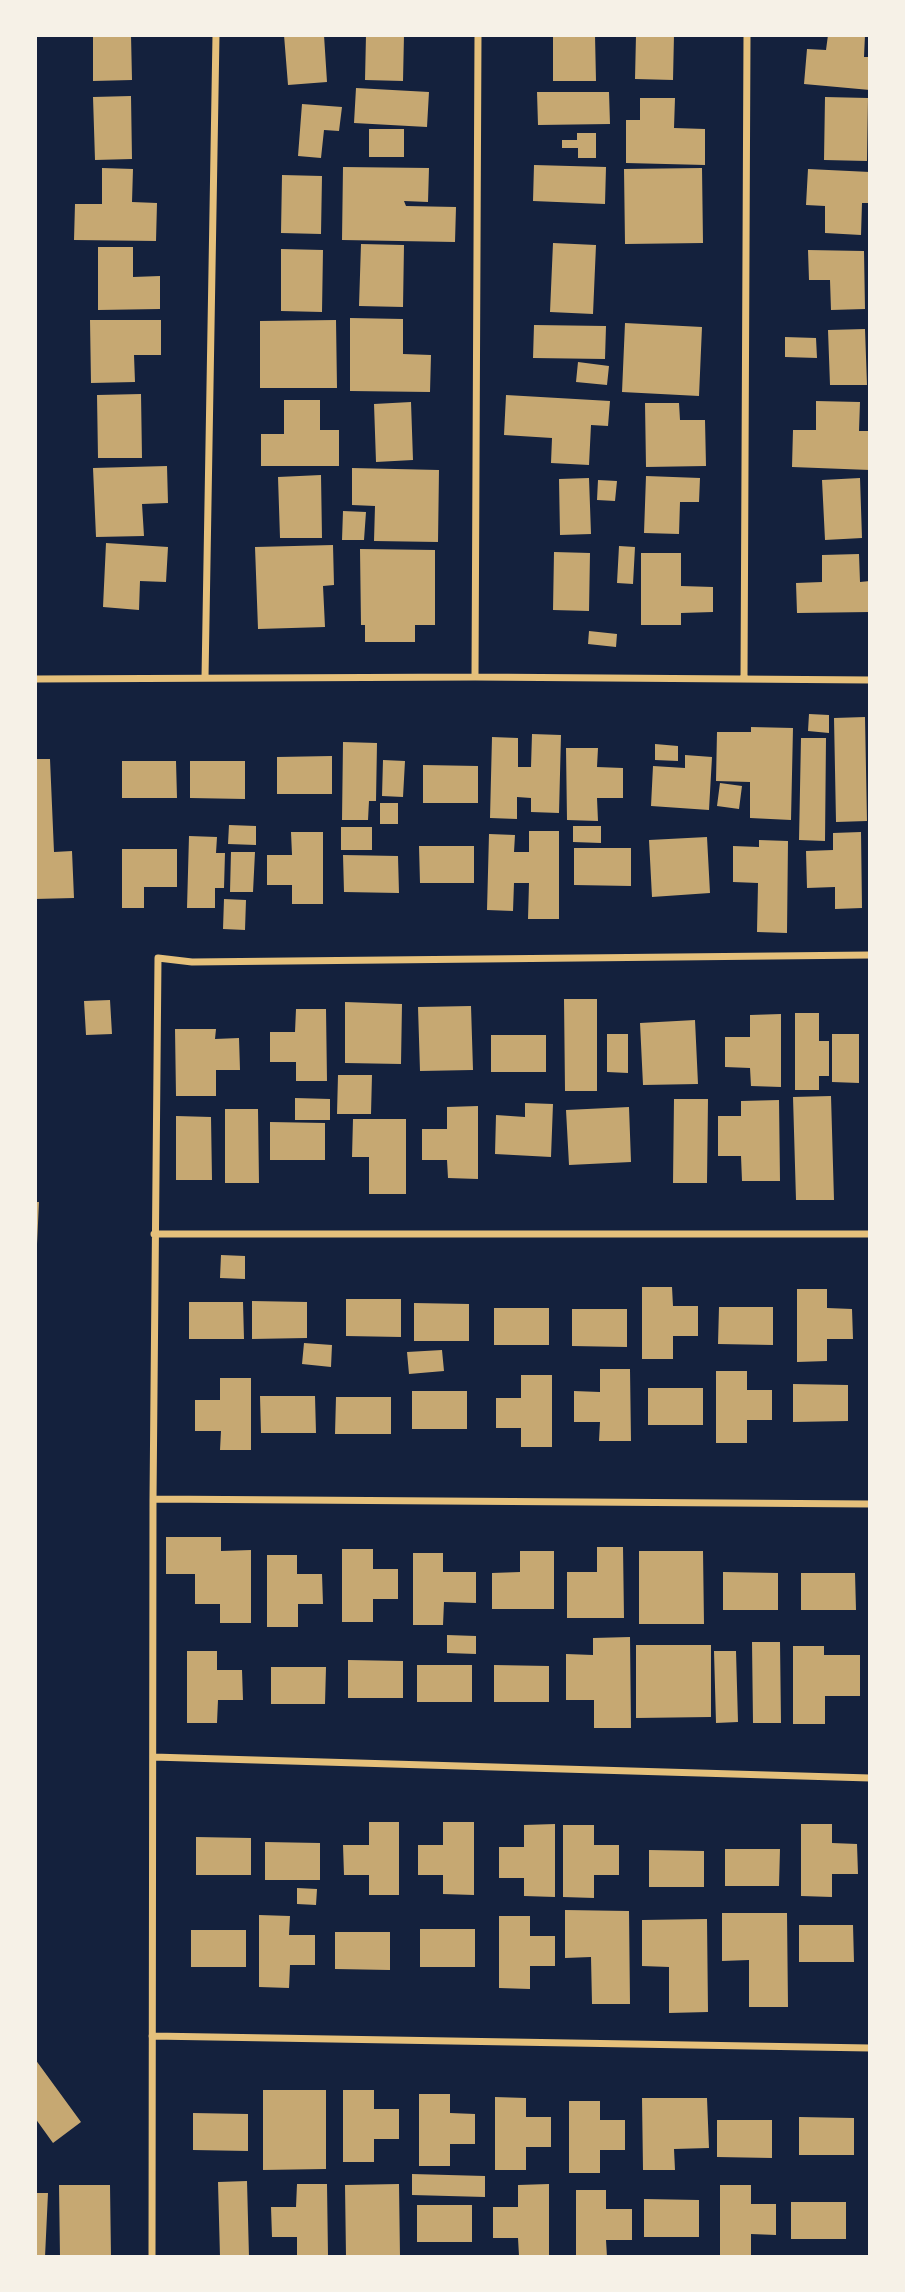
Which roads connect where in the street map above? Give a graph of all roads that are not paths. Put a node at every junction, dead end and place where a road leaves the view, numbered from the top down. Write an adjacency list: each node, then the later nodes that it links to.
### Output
1 (216, 35): 5 (street)
2 (478, 35): 4 (street)
3 (747, 35): 6 (street)
4 (475, 677): 5 (street); 6 (street)
5 (205, 678): 7 (street)
6 (744, 678): 8 (street)
7 (35, 679)
8 (870, 680)
9 (870, 955): 10 (street)
10 (154, 1234): 11 (street); 12 (street)
11 (870, 1234)
12 (153, 1500): 13 (street); 14 (street)
13 (870, 1504)
14 (153, 1758): 15 (street); 16 (street)
15 (870, 1778)
16 (152, 2036): 17 (street); 18 (street)
17 (870, 2048)
18 (152, 2257)

